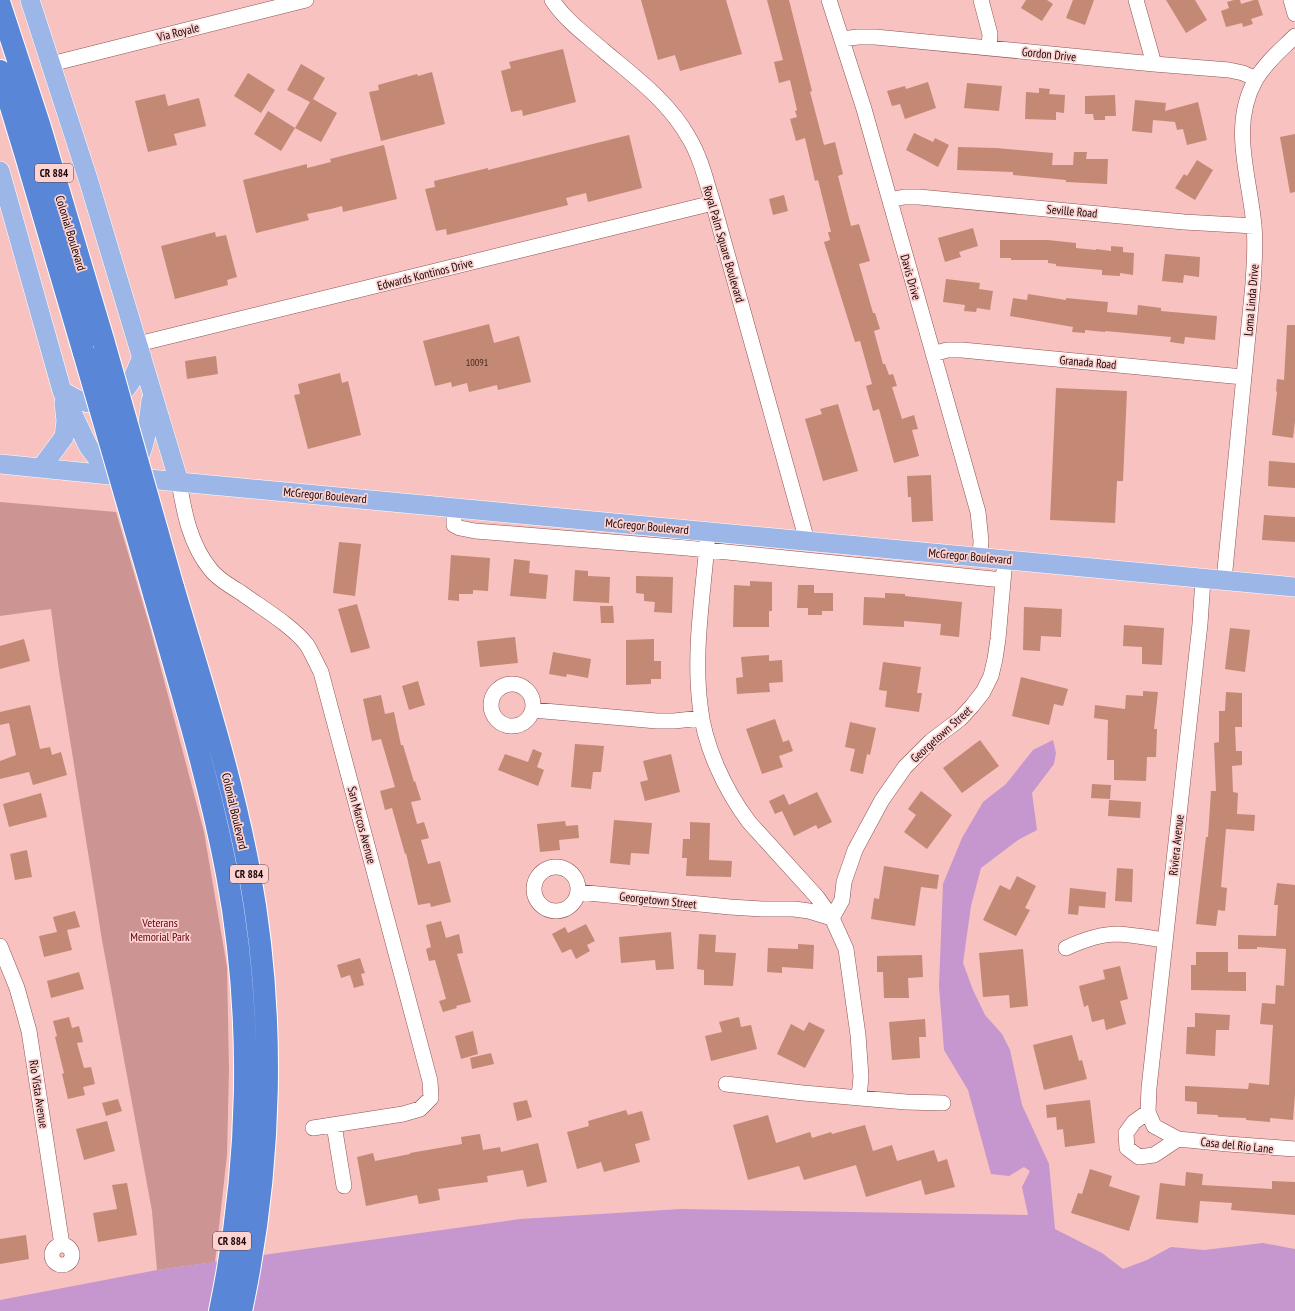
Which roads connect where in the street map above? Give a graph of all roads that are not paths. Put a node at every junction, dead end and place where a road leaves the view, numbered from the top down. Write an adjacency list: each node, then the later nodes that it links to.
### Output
1 (30, 0): 13 (main road)
2 (306, 0): 13 (street, Via Royale)
3 (552, 0): 19 (street, Royal Palm Square Boulevard)
4 (830, 0): 11 (street, Davis Drive)
5 (981, 0): 12 (street)
6 (1136, 0): 14 (street)
7 (1291, 0): 9 (street)
8 (0, 4): 40 (highway, Colonial Boulevard / CR 884, bridge)
9 (1295, 14)
10 (1295, 36): 16 (street, Loma Linda Drive)
11 (842, 40): 12 (street, Gordon Drive); 18 (street, Davis Drive)
12 (989, 48): 14 (street, Gordon Drive)
13 (51, 64): 21 (main road)
14 (1154, 64): 16 (street, Gordon Drive)
15 (0, 71): 40 (highway, Colonial Boulevard / CR 884, bridge)
16 (1256, 79): 20 (street, Loma Linda Drive)
17 (0, 171): 24 (main road)
18 (890, 200): 20 (street, Seville Road); 22 (street, Davis Drive)
19 (713, 203): 21 (street, Edwards Kontinos Drive); 32 (street, Royal Palm Square Boulevard)
20 (1254, 226): 23 (street, Loma Linda Drive)
21 (140, 351): 24 (main road); 25 (main road)
22 (933, 354): 23 (street, Granada Road); 34 (street, Davis Drive)
23 (1243, 377): 38 (street, Loma Linda Drive)
24 (62, 392): 27 (main road); 28 (main road)
25 (152, 392): 28 (main road); 29 (main road)
26 (0, 464): 27 (main road, McGregor Boulevard)
27 (40, 468): 28 (main road, McGregor Boulevard)
28 (130, 477): 29 (main road, McGregor Boulevard)
29 (179, 482): 30 (main road, McGregor Boulevard); 52 (street, San Marcos Avenue)
30 (454, 508): 31 (main road, McGregor Boulevard); 33 (street)
31 (708, 532): 32 (main road, McGregor Boulevard); 33 (street)
32 (807, 541): 34 (main road, McGregor Boulevard)
33 (707, 551): 37 (street); 42 (street)
34 (980, 557): 35 (main road, McGregor Boulevard)
35 (1004, 560): 36 (main road, McGregor Boulevard); 37 (street, Georgetown Street)
36 (1204, 578): 38 (main road, McGregor Boulevard); 45 (street, Riviera Avenue)
37 (1002, 580): 44 (street, Georgetown Street)
38 (1224, 580): 39 (main road, McGregor Boulevard)
39 (1295, 587)
40 (163, 590): 58 (highway, Colonial Boulevard / CR 884); 59 (highway, Colonial Boulevard / CR 884)
41 (533, 710): 42 (street)
42 (702, 718): 44 (street)
43 (578, 892): 44 (street, Georgetown Street)
44 (832, 918): 49 (street)
45 (1166, 940): 47 (street); 51 (street, Riviera Avenue)
46 (0, 946): 57 (street, Rio Vista Avenue)
47 (1066, 948)
48 (726, 1084): 49 (street)
49 (859, 1097): 50 (street)
50 (944, 1103)
51 (1148, 1112): 54 (street); 54 (street)
52 (334, 1125): 53 (street, San Marcos Avenue); 56 (street)
53 (313, 1128)
54 (1178, 1139): 55 (street, Casa del Rio Lane)
55 (1295, 1149)
56 (344, 1186)
57 (62, 1245)
58 (220, 1311)
59 (241, 1311)

